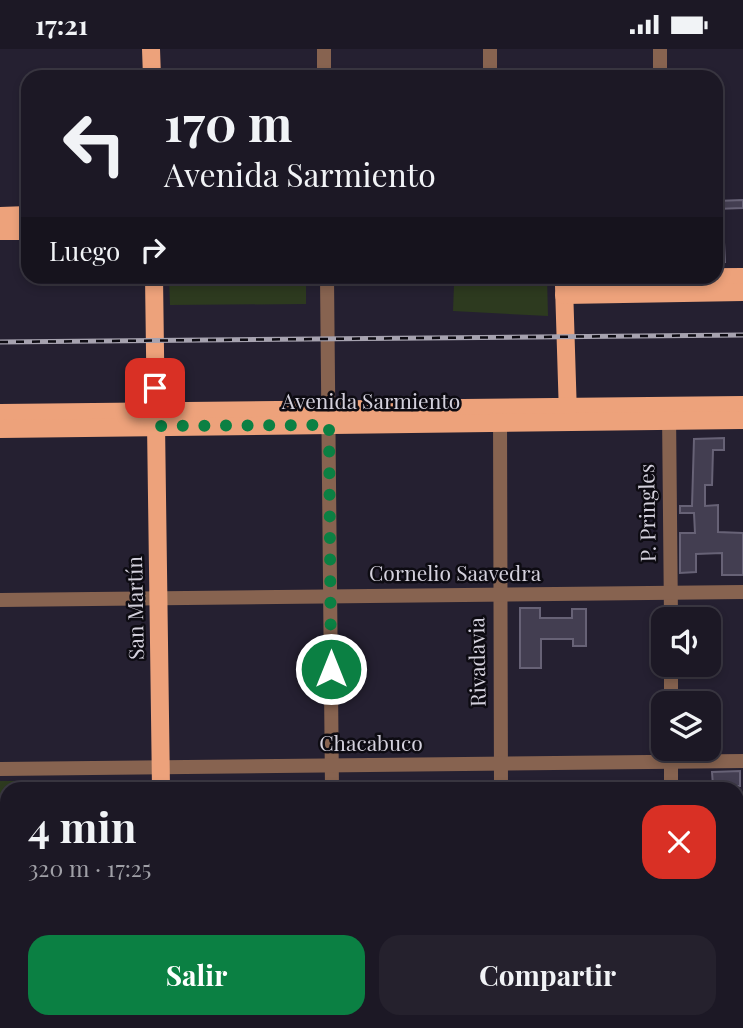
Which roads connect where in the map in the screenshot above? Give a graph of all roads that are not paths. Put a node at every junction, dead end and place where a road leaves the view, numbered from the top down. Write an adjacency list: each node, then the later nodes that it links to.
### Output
1 (151, 49): 5 (main road)
2 (324, 49): 6 (street)
3 (489, 49): 7 (street)
4 (660, 49): 8 (street)
5 (152, 70)
6 (324, 70)
7 (490, 70)
8 (660, 70)
9 (21, 215): 10 (main road)
10 (0, 216)
11 (0, 231): 12 (main road)
12 (21, 231)
13 (743, 277): 14 (main road)
14 (723, 278)
15 (154, 284): 26 (main road, San Martín)
16 (327, 284): 25 (street)
17 (564, 284): 22 (main road)
18 (678, 284): 19 (main road)
19 (743, 292)
20 (743, 405): 23 (main road, Avenida Sarmiento)
21 (0, 413): 26 (main road, Avenida Sarmiento)
22 (568, 414): 23 (main road, Avenida Sarmiento); 24 (main road, Avenida Sarmiento)
23 (668, 414): 27 (main road, Avenida Sarmiento); 30 (street, P. Pringles)
24 (500, 416): 25 (main road, Avenida Sarmiento); 32 (street, Rivadavia)
25 (329, 417): 26 (main road, Avenida Sarmiento); 31 (street)
26 (156, 419): 28 (main road, Avenida Sarmiento); 33 (main road, San Martín)
27 (743, 420)
28 (0, 429)
29 (743, 592): 30 (street, Cornelio Saavedra)
30 (671, 593): 32 (street, Cornelio Saavedra); 35 (street, P. Pringles)
31 (331, 596): 32 (street, Cornelio Saavedra); 33 (street, Cornelio Saavedra); 41 (street)
32 (499, 596): 40 (street, Rivadavia)
33 (159, 599): 34 (street, Cornelio Saavedra); 42 (main road, San Martín)
34 (0, 600)
35 (671, 607)
36 (651, 756): 40 (street, Chacabuco)
37 (721, 759): 39 (street, Chacabuco)
38 (671, 761): 47 (street)
39 (743, 761)
40 (500, 764): 41 (street, Chacabuco); 46 (street, Rivadavia)
41 (332, 765): 42 (street, Chacabuco); 45 (street)
42 (160, 768): 43 (street, Chacabuco); 44 (main road, San Martín)
43 (0, 769)
44 (161, 782)
45 (332, 782)
46 (501, 782)
47 (671, 782)

